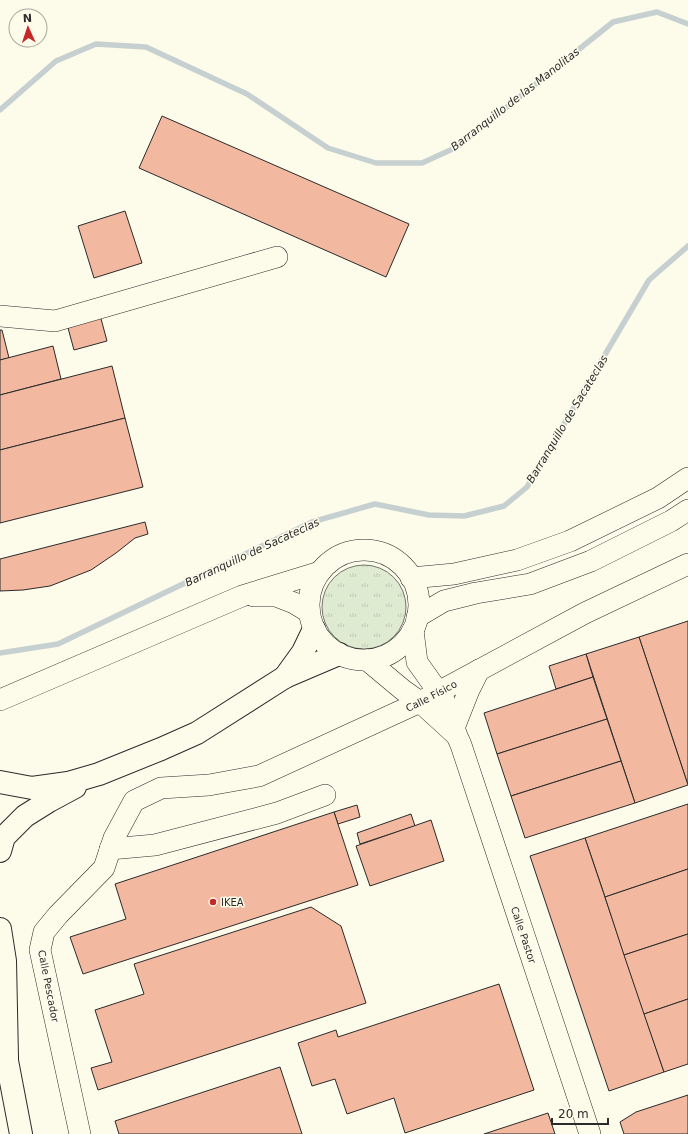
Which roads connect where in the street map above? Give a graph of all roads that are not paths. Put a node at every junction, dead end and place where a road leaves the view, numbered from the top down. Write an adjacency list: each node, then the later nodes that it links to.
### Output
1 (277, 257): 2 (street)
2 (0, 316)
3 (688, 478): 7 (street)
4 (688, 510): 10 (street)
5 (688, 564): 13 (street, Calle Físico)
6 (320, 572): 7 (street); 8 (street); 9 (street)
7 (412, 578): 10 (street)
8 (242, 596): 9 (street); 16 (street)
9 (311, 620): 11 (street); 14 (highway)
10 (415, 624): 12 (street); 15 (street, Calle Pastor)
11 (339, 654): 12 (street); 14 (highway)
12 (367, 660): 17 (street, Calle Pastor)
13 (479, 670): 15 (street, Calle Físico); 18 (street)
14 (285, 678): 19 (highway)
15 (439, 692): 17 (street, Calle Físico); 18 (street, Calle Pastor)
16 (0, 700)
17 (420, 702): 18 (street, Calle Pastor); 21 (street, Calle Físico)
18 (455, 732): 30 (street, Calle Pastor)
19 (99, 774): 20 (highway); 24 (highway)
20 (0, 782)
21 (161, 788): 23 (street, Calle Pescador)
22 (325, 795): 23 (street)
23 (110, 849): 29 (street, Calle Pescador)
24 (0, 851)
25 (0, 930): 27 (highway)
26 (0, 1030): 27 (highway)
27 (7, 1058): 28 (highway)
28 (21, 1134)
29 (80, 1134)
30 (590, 1134)

